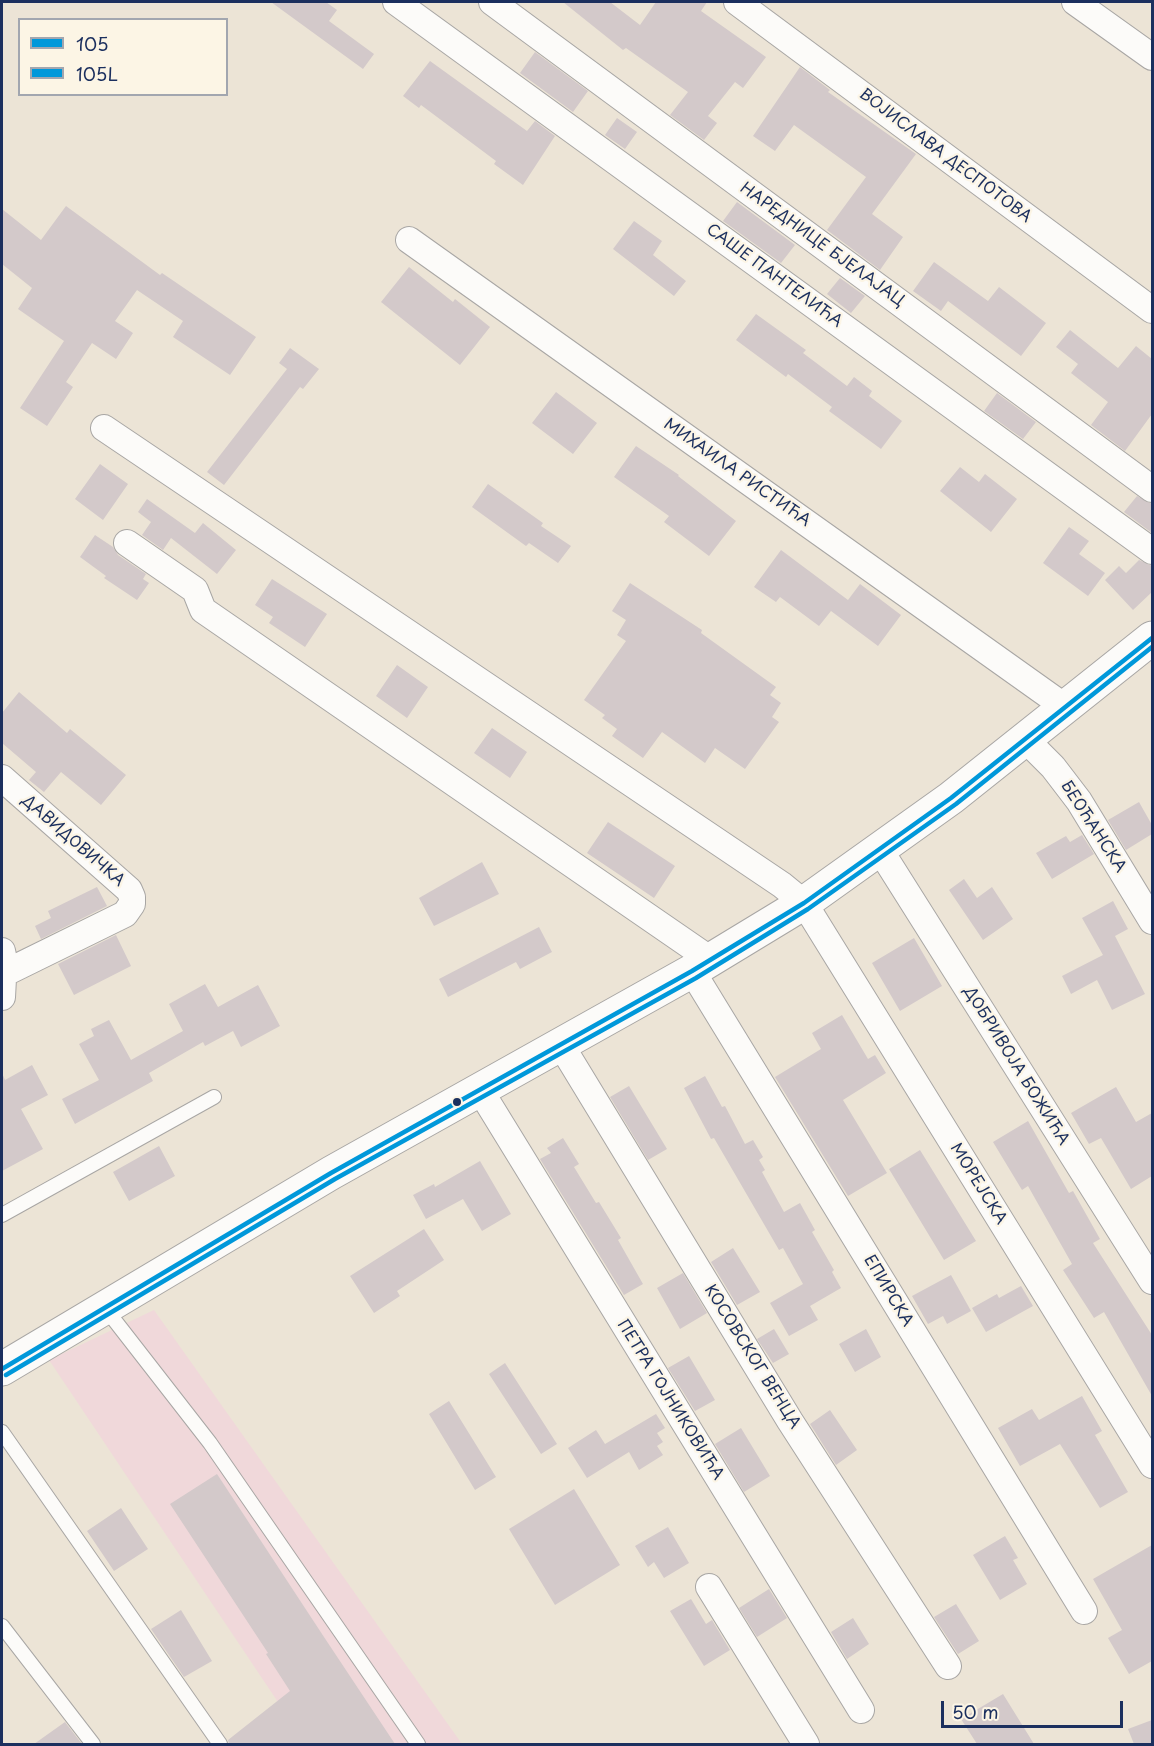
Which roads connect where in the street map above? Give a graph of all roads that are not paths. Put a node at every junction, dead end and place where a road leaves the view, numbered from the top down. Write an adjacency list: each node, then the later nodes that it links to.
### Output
1 (396, 2): 11 (street, САШЕ ПАНТЕЛИЋА)
2 (492, 2): 9 (street, НАРЕДНИЦЕ БЈЕЛАЈАЦ)
3 (737, 2): 7 (street, ВОЈИСЛАВА ДЕСПОТОВА)
4 (1075, 2): 5 (street)
5 (1152, 57)
6 (409, 240): 13 (street, МИХАИЛА РИСТИЋА)
7 (1152, 310)
8 (104, 428): 17 (street, МОРЕЈСКА)
9 (1152, 489)
10 (127, 543): 19 (street)
11 (1152, 551)
12 (1152, 638): 13 (street)
13 (1065, 707): 14 (street)
14 (1025, 739): 16 (street); 18 (street, БЕОЋАНСКА)
15 (2, 778): 20 (street, ДАВИДОВИЧКА)
16 (880, 850): 17 (street); 25 (street, ДОБРИВОЈА БОЖИЋА)
17 (804, 903): 19 (street); 29 (street, МОРЕЈСКА)
18 (1152, 921)
19 (702, 966): 21 (street); 31 (street, ЕПИРСКА)
20 (2, 974)
21 (561, 1045): 22 (street); 33 (street, КОСОВСКОГ ВЕНЦА)
22 (480, 1090): 26 (street); 34 (street, ПЕТРА ГОЈНИКОВИЋА)
23 (214, 1097): 24 (lane)
24 (2, 1215)
25 (1152, 1281)
26 (105, 1308): 27 (street); 37 (lane)
27 (2, 1369)
28 (2, 1432): 36 (lane)
29 (1152, 1465)
30 (709, 1587): 38 (street)
31 (1084, 1611)
32 (2, 1626): 35 (lane)
33 (948, 1666)
34 (861, 1710)
35 (93, 1744)
36 (220, 1744)
37 (418, 1744)
38 (806, 1744)

